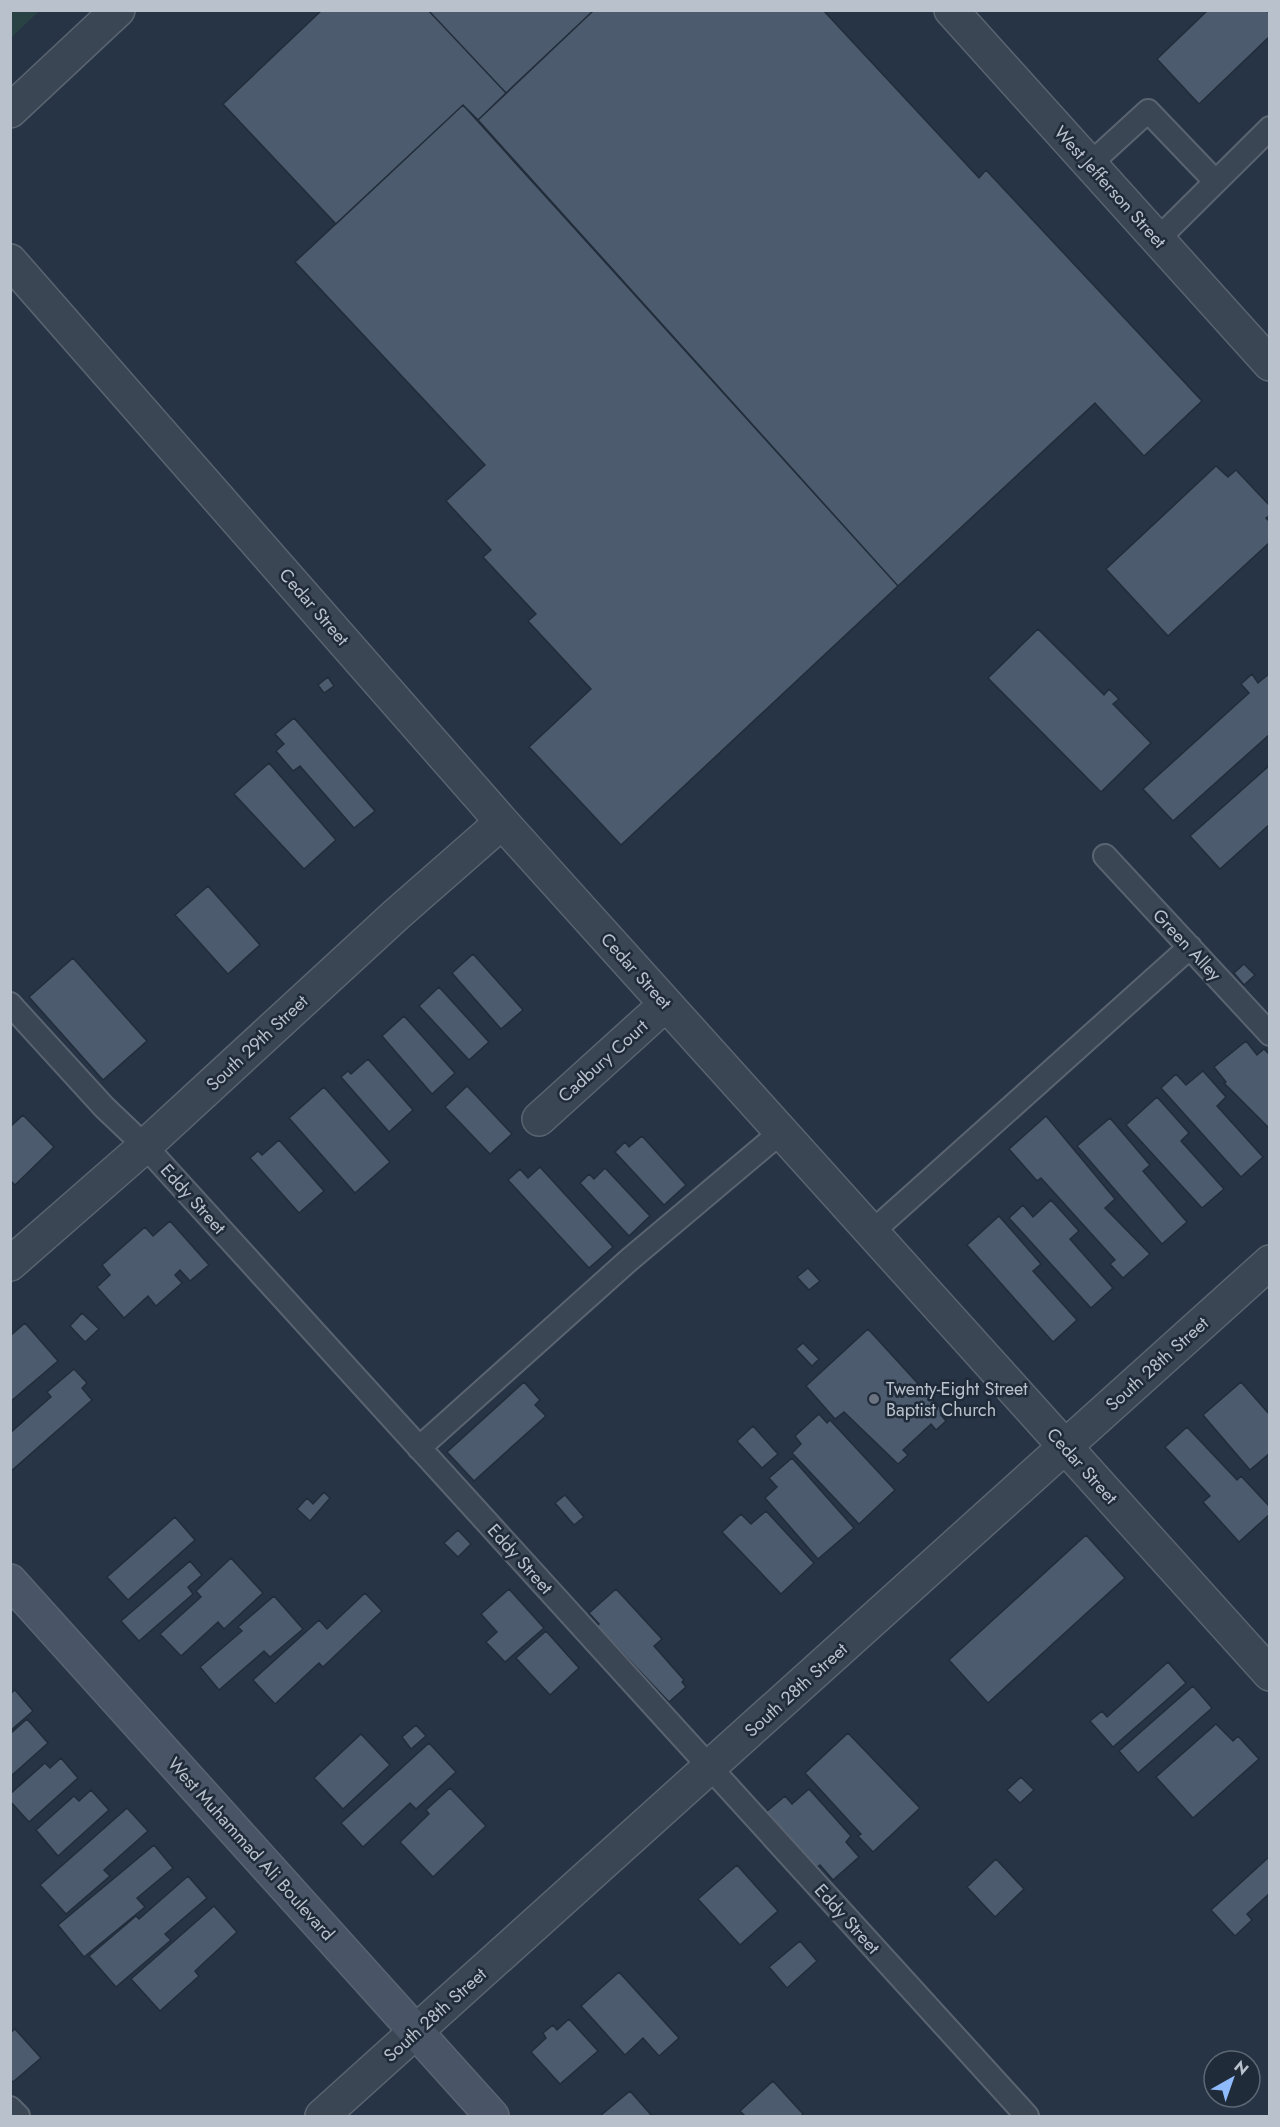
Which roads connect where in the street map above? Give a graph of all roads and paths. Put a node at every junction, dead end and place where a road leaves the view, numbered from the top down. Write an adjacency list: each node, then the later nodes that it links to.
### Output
1 (118, 10): 3 (street)
2 (951, 10): 5 (street, West Jefferson Street)
3 (10, 111)
4 (1269, 128): 6 (lane)
5 (1090, 164): 6 (lane); 7 (street, West Jefferson Street)
6 (1215, 182): 7 (lane)
7 (1157, 240): 9 (street, West Jefferson Street)
8 (10, 261): 10 (street, Cedar Street)
9 (1269, 364)
10 (502, 822): 14 (street, Cedar Street); 18 (street, South 29th Street)
11 (1105, 856): 12 (lane, Green Alley)
12 (1190, 947): 15 (lane, Green Alley); 19 (lane)
13 (10, 1004): 18 (lane, Eddy Street)
14 (666, 1004): 16 (street, Cadbury Court); 17 (street, Cedar Street)
15 (1269, 1034)
16 (539, 1119)
17 (781, 1132): 19 (street, Cedar Street); 23 (lane)
18 (145, 1146): 21 (street, South 29th Street); 23 (lane, Eddy Street)
19 (872, 1232): 22 (street, Cedar Street)
20 (1269, 1263): 22 (street, South 28th Street)
21 (10, 1264)
22 (1065, 1447): 25 (street, Cedar Street); 26 (street, South 28th Street)
23 (419, 1448): 26 (lane, Eddy Street)
24 (10, 1581): 27 (main road, West Muhammad Ali Boulevard)
25 (1269, 1674)
26 (710, 1767): 27 (street, South 28th Street); 32 (lane, Eddy Street)
27 (416, 2032): 30 (street, South 28th Street); 31 (main road, West Muhammad Ali Boulevard)
28 (10, 2108): 29 (lane)
29 (18, 2116)
30 (322, 2116)
31 (492, 2116)
32 (1027, 2116)

